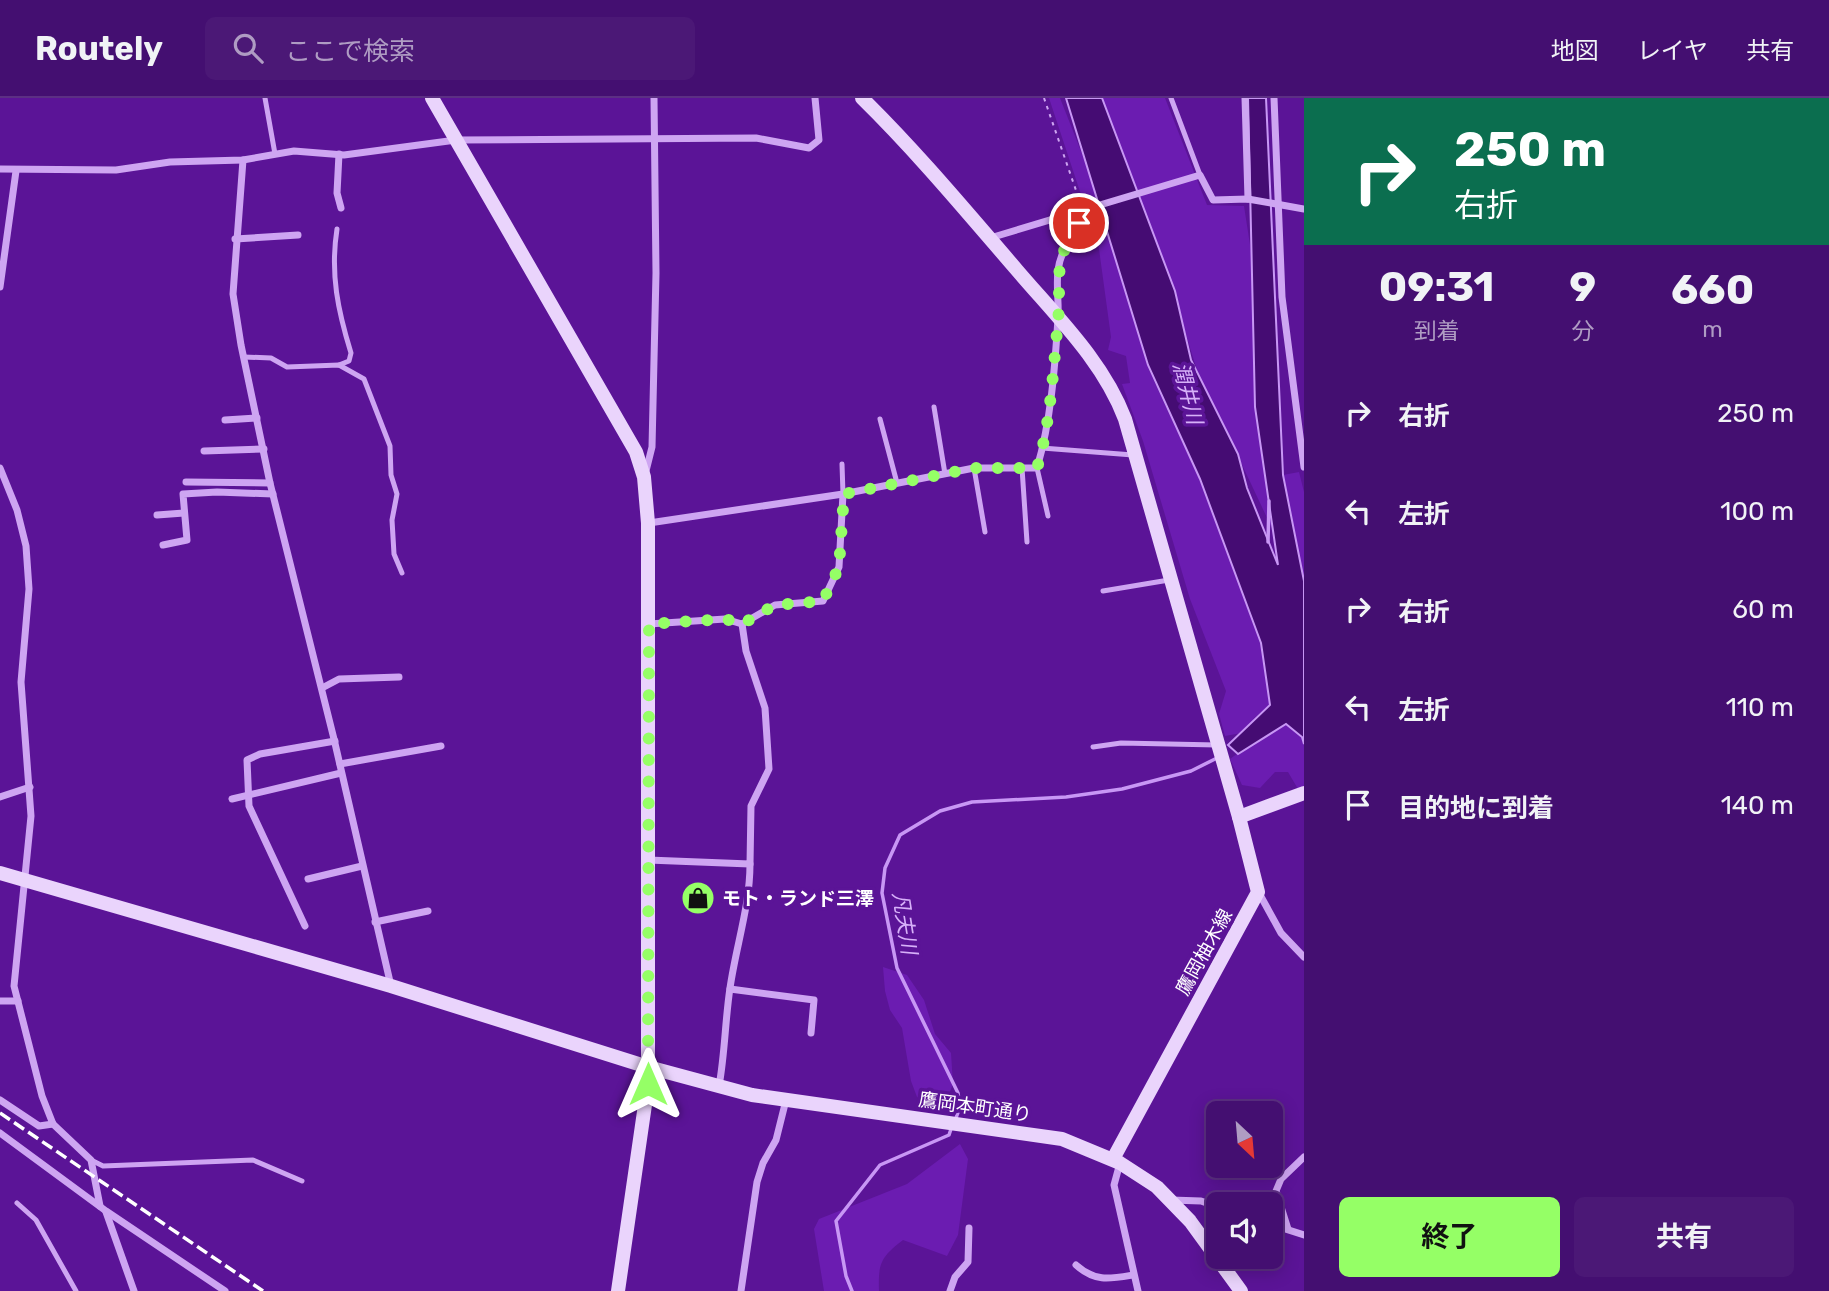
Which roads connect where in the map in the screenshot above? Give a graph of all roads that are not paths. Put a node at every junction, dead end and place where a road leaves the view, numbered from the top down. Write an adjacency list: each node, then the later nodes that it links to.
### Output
1 (265, 98): 11 (lane)
2 (432, 98): 10 (street)
3 (654, 98): 9 (street)
4 (815, 98): 9 (street)
5 (862, 98): 25 (street)
6 (1171, 98): 16 (lane)
7 (1245, 98): 17 (street)
8 (1274, 98): 18 (street)
9 (655, 136): 10 (street); 45 (street)
10 (456, 140): 12 (street); 45 (street)
11 (275, 154): 12 (street); 13 (street)
12 (339, 154): 19 (street)
13 (243, 160): 15 (street); 24 (street)
14 (0, 169): 15 (street)
15 (16, 171): 26 (street)
16 (1200, 175): 17 (street); 21 (street)
17 (1248, 199): 18 (street)
18 (1277, 203): 20 (street); 39 (street)
19 (341, 208)
20 (1304, 209)
21 (1082, 211): 25 (street); 27 (street)
22 (337, 229): 29 (lane)
23 (298, 235): 24 (street)
24 (235, 239): 28 (street)
25 (989, 239): 27 (street)
26 (0, 287)
27 (1058, 319): 34 (street); 37 (street)
28 (244, 356): 29 (lane); 31 (street)
29 (339, 365): 58 (lane)
30 (934, 407): 44 (lane)
31 (257, 418): 33 (street); 35 (street)
32 (880, 419): 48 (lane)
33 (225, 420)
34 (1042, 448): 37 (lane); 43 (street)
35 (264, 449): 36 (street); 47 (street)
36 (204, 451)
37 (1135, 455): 59 (street)
38 (842, 464): 50 (lane)
39 (1304, 467)
40 (0, 468): 70 (street)
41 (974, 468): 42 (street); 44 (street); 55 (lane)
42 (1022, 468): 43 (street); 56 (lane)
43 (1037, 468): 53 (lane)
44 (946, 474): 48 (street)
45 (644, 477): 54 (street)
46 (186, 482): 47 (street)
47 (270, 483): 49 (street)
48 (897, 483): 50 (street)
49 (273, 494): 51 (street); 64 (street)
50 (844, 494): 54 (street); 62 (street)
51 (184, 513): 52 (street); 57 (street)
52 (157, 515)
53 (1048, 516)
54 (648, 523): 61 (street)
55 (985, 532)
56 (1027, 542)
57 (163, 545)
58 (402, 573)
59 (1171, 579): 60 (lane); 67 (street)
60 (1103, 591)
61 (649, 624): 62 (street); 76 (street)
62 (742, 624): 77 (street)
63 (398, 677): 64 (street)
64 (322, 688): 65 (street)
65 (335, 741): 69 (street); 72 (street)
66 (441, 746): 69 (street)
67 (1218, 746): 68 (lane); 75 (street)
68 (1093, 747)
69 (341, 769): 72 (street); 78 (street)
70 (30, 787): 73 (street); 81 (street)
71 (1304, 793): 75 (street)
72 (248, 796): 74 (street); 85 (street)
73 (0, 797)
74 (232, 799)
75 (1238, 817): 82 (street)
76 (647, 860): 77 (street); 92 (street)
77 (750, 864): 88 (street)
78 (362, 866): 80 (street); 84 (street)
79 (0, 873): 81 (street, 鷹岡本町通り)
80 (308, 879)
81 (24, 880): 87 (street, 鷹岡本町通り); 90 (street)
82 (1258, 892): 86 (street); 100 (street, 鷹岡柚木線)
83 (428, 911): 84 (street)
84 (375, 922): 87 (street)
85 (305, 926)
86 (1304, 957)
87 (391, 986): 92 (street, 鷹岡本町通り)
88 (730, 989): 91 (street); 93 (street)
89 (0, 1001): 90 (street)
90 (18, 1001): 96 (street)
91 (811, 1032)
92 (648, 1067): 93 (street, 鷹岡本町通り); 115 (street)
93 (719, 1086): 95 (street, 鷹岡本町通り)
94 (0, 1100): 96 (street)
95 (786, 1100): 100 (street, 鷹岡本町通り); 116 (street)
96 (53, 1124): 99 (street)
97 (0, 1133): 105 (street)
98 (1304, 1157): 108 (street)
99 (91, 1160): 101 (lane); 105 (street)
100 (1117, 1161): 102 (street, 鷹岡本町通り); 111 (street)
101 (302, 1181)
102 (1170, 1200): 103 (street); 119 (street, 鷹岡本町通り)
103 (1206, 1202)
104 (18, 1203): 112 (lane)
105 (103, 1208): 113 (street); 114 (street)
106 (1283, 1227): 108 (street)
107 (968, 1228): 117 (street)
108 (1289, 1229): 109 (street)
109 (1304, 1235)
110 (1076, 1265): 111 (street)
111 (1133, 1275): 118 (street)
112 (76, 1291)
113 (134, 1291)
114 (225, 1291)
115 (618, 1291)
116 (741, 1291)
117 (950, 1291)
118 (1138, 1291)
119 (1241, 1291)

